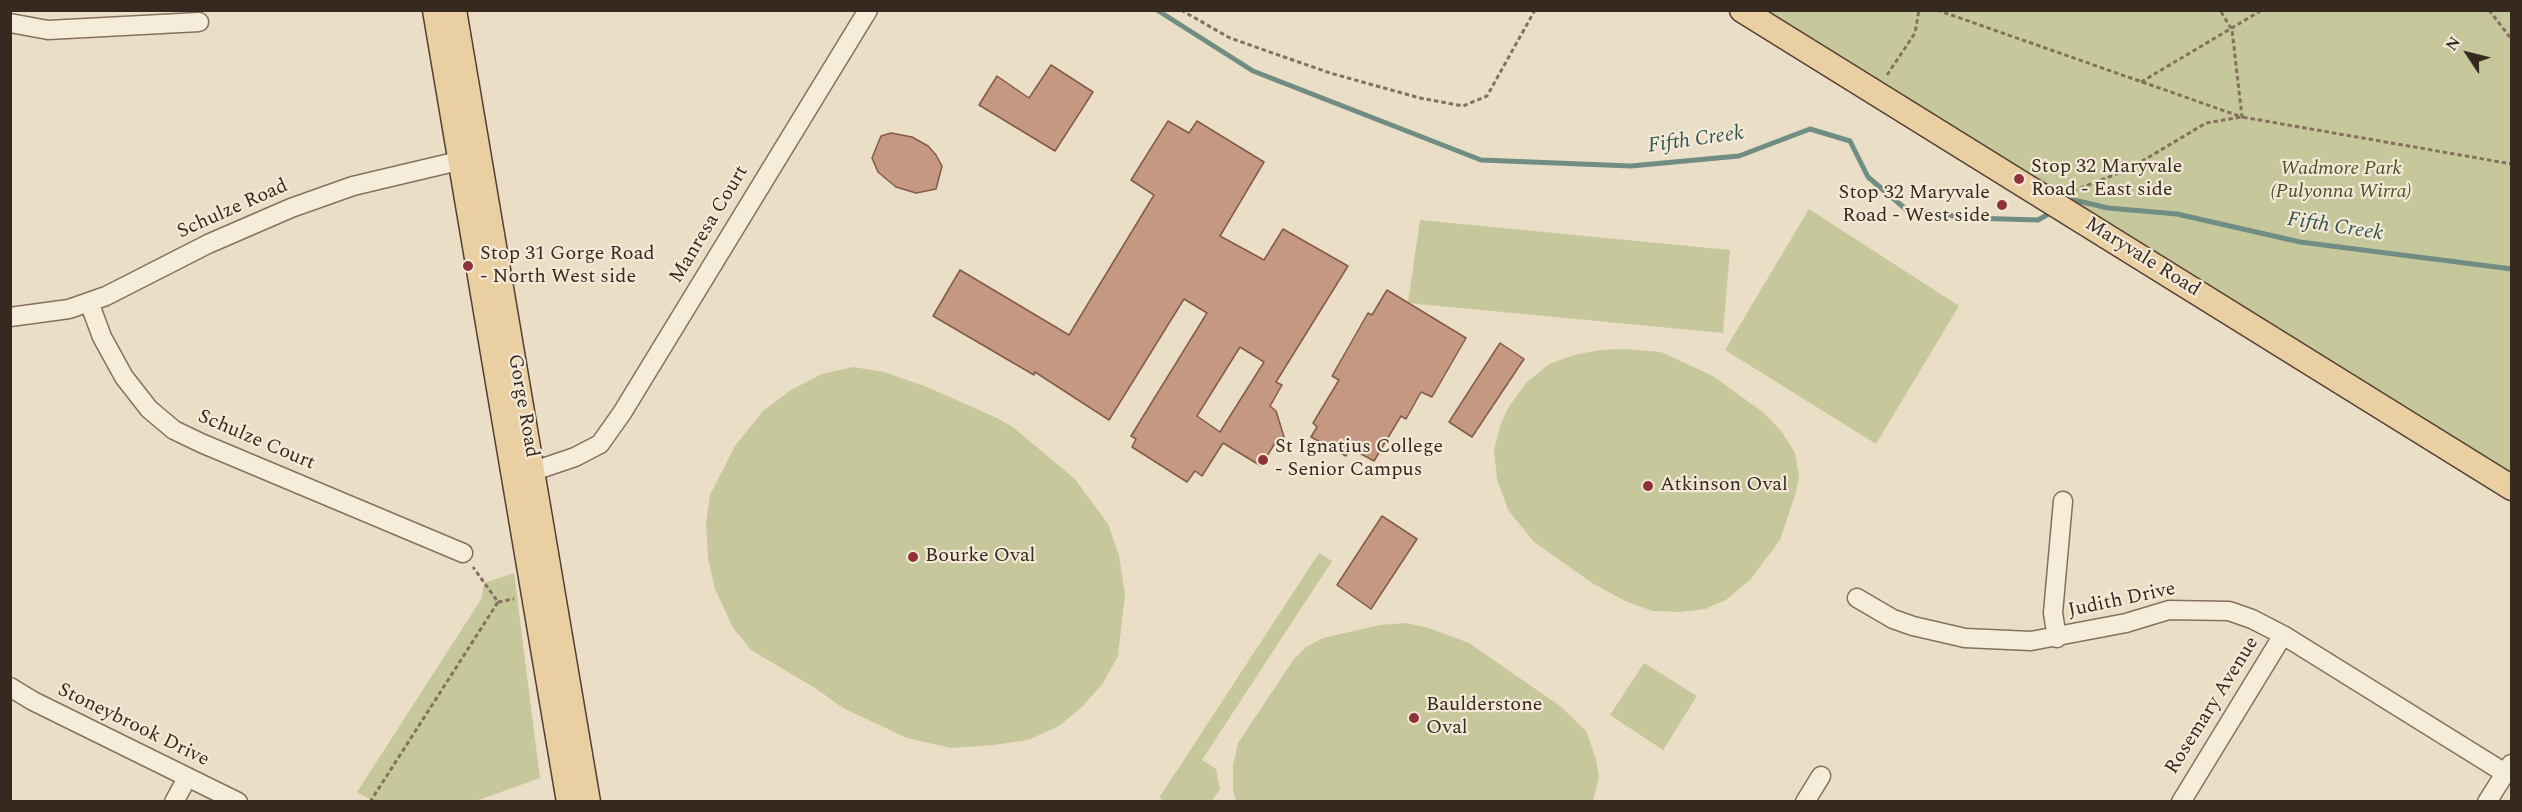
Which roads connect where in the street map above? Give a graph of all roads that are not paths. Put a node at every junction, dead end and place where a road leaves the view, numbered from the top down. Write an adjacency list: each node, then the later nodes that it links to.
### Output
1 (435, 10): 7 (main road, Gorge Road)
2 (453, 10): 7 (main road, Gorge Road)
3 (868, 10): 10 (street, Manresa Court)
4 (1742, 10): 11 (main road, Maryvale Road)
5 (199, 22): 6 (street)
6 (10, 23)
7 (469, 158): 8 (street, Schulze Road); 10 (main road, Gorge Road)
8 (89, 302): 9 (street, Schulze Road); 13 (street, Schulze Court)
9 (10, 317)
10 (524, 474): 23 (main road, Gorge Road); 24 (main road, Gorge Road)
11 (2511, 488)
12 (2063, 501): 16 (street)
13 (464, 553)
14 (1857, 598): 16 (street, Judith Drive)
15 (2283, 635): 16 (street, Judith Drive); 18 (street, Judith Drive); 26 (street, Rosemary Avenue)
16 (2057, 638)
17 (10, 687): 20 (street, Stoneybrook Drive)
18 (2508, 767): 27 (street)
19 (1821, 776): 25 (street)
20 (188, 778): 21 (street); 22 (street, Stoneybrook Drive)
21 (174, 801)
22 (238, 801)
23 (569, 801)
24 (588, 801)
25 (1805, 801)
26 (2181, 801)
27 (2487, 801)

